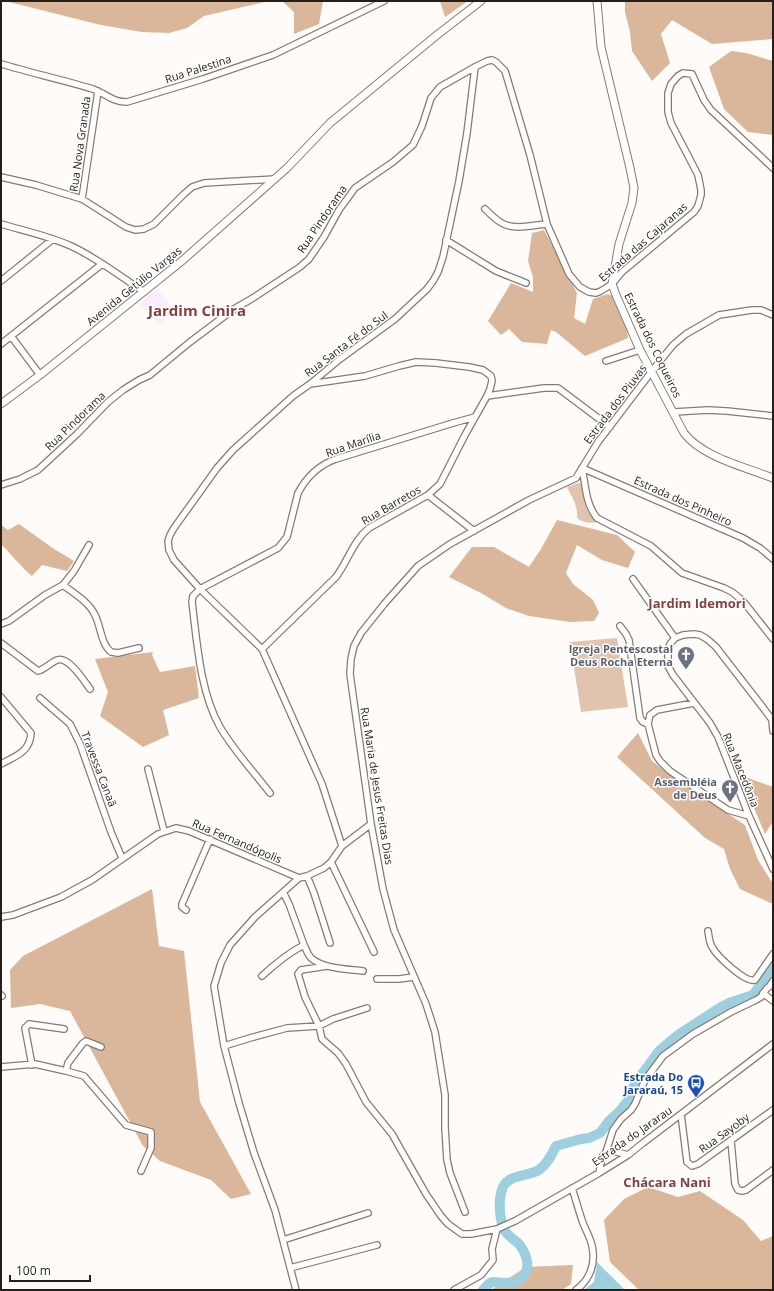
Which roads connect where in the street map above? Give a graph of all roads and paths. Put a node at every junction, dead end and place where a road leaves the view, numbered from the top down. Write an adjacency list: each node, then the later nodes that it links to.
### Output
1 (384, 1): 7 (street, Rua Palestina)
2 (481, 1): 10 (street, Avenida Getúlio Vargas)
3 (596, 1): 20 (street, Estrada dos Coqueiros)
4 (1, 64): 7 (street, Rua Palestina)
5 (474, 67): 6 (street, Rua Pindorama); 16 (street, Rua Santa Fé do Sul); 38 (street, Rua Pindorama)
6 (505, 71): 14 (street, Estrada das Cajaranas)
7 (98, 91): 11 (street, Rua Nova Granada)
8 (773, 168): 20 (street, Estrada das Cajaranas)
9 (1, 177): 11 (street)
10 (275, 179): 11 (street); 21 (street, Avenida Getúlio Vargas)
11 (82, 199)
12 (485, 210): 14 (street)
13 (1, 224): 15 (street)
14 (547, 224): 20 (street, Estrada das Cajaranas)
15 (53, 239): 17 (street); 18 (street)
16 (446, 240): 19 (street); 29 (street, Rua Santa Fé do Sul)
17 (102, 264): 21 (street); 23 (street)
18 (1, 281)
19 (526, 283)
20 (612, 284): 25 (street, Estrada dos Coqueiros)
21 (144, 292): 28 (street, Avenida Getúlio Vargas)
22 (773, 315): 27 (street, Estrada dos Piuvas)
23 (11, 336): 24 (street); 28 (street)
24 (1, 344)
25 (640, 350): 26 (street); 27 (street, Estrada dos Coqueiros)
26 (606, 361)
27 (652, 371): 32 (street, Estrada dos Coqueiros); 35 (street, Estrada dos Piuvas)
28 (40, 375): 31 (street, Avenida Getúlio Vargas)
29 (310, 384): 30 (street, Rua Barretos); 45 (street, Rua Santa Fé do Sul)
30 (487, 396): 34 (street, Rua Barretos); 35 (street)
31 (1, 404)
32 (674, 412): 33 (street); 37 (street, Estrada dos Coqueiros)
33 (773, 416)
34 (475, 417): 39 (street, Rua Barretos); 45 (street, Rua Marília)
35 (610, 427): 36 (street, Estrada dos Piuvas)
36 (582, 468): 40 (street, Rua Maria de Jesus Freitas Dias); 42 (street, Estrada dos Pinheiro); 49 (street)
37 (773, 478)
38 (1, 485)
39 (428, 495): 40 (street); 52 (street, Rua Barretos)
40 (474, 531): 66 (street, Rua Maria de Jesus Freitas Dias)
41 (89, 545): 44 (street)
42 (773, 559)
43 (633, 579): 48 (street)
44 (63, 585): 46 (street); 51 (street)
45 (200, 590): 52 (street, Rua Santa Fé do Sul); 64 (street)
46 (1, 624)
47 (620, 626): 60 (street)
48 (675, 638): 58 (street, Rua Macedônia); 59 (street)
49 (773, 639)
50 (1, 643): 53 (street)
51 (139, 648)
52 (262, 649): 69 (street)
53 (61, 659): 54 (street); 55 (street)
54 (72, 662)
55 (90, 690)
56 (1, 697): 62 (street)
57 (40, 698): 70 (street, Travessa Canaã)
58 (694, 703): 60 (street); 65 (street, Rua Macedônia)
59 (772, 721): 61 (street)
60 (648, 724): 65 (street)
61 (773, 731)
62 (1, 764)
63 (148, 769): 67 (street)
64 (270, 793)
65 (749, 816): 71 (street, Rua Macedônia)
66 (371, 824): 69 (street); 87 (street, Rua Maria de Jesus Freitas Dias)
67 (164, 831): 68 (street, Rua Fernandópolis); 70 (street, Rua Fernandópolis)
68 (210, 839): 75 (street, Rua Fernandópolis); 77 (street)
69 (342, 846): 72 (street)
70 (122, 858): 78 (street, Rua Fernandópolis)
71 (772, 861): 73 (street, Rua Macedônia)
72 (331, 862): 74 (street); 82 (street)
73 (773, 869)
74 (307, 876): 75 (street); 80 (street)
75 (299, 878): 76 (street)
76 (283, 892): 81 (street); 96 (street)
77 (186, 910)
78 (1, 917)
79 (708, 931): 83 (street)
80 (330, 943)
81 (304, 945): 84 (street); 86 (street)
82 (374, 952)
83 (773, 954)
84 (327, 966): 85 (street); 93 (street, Estrada do Jararau)
85 (363, 971)
86 (262, 976)
87 (414, 977): 88 (street); 110 (street, Rua Maria de Jesus Freitas Dias)
88 (377, 979)
89 (773, 981): 90 (street)
90 (763, 993): 91 (street); 104 (street)
91 (773, 1001)
92 (368, 1008): 93 (street)
93 (319, 1026): 96 (street); 112 (street, Estrada do Jararau)
94 (64, 1029): 98 (street)
95 (773, 1044): 102 (street, Estrada do Jararau)
96 (224, 1046): 113 (street)
97 (101, 1047): 100 (street)
98 (32, 1065): 99 (street); 100 (street)
99 (1, 1067)
100 (66, 1071): 106 (street)
101 (773, 1110): 103 (street, Rua Sayoby)
102 (681, 1114): 103 (street, Rua Sayoby); 105 (street, Estrada do Jararau)
103 (731, 1141): 107 (street)
104 (606, 1152): 105 (street); 108 (street)
105 (628, 1155): 108 (street, Estrada do Jararau)
106 (141, 1170)
107 (773, 1170)
108 (599, 1173): 109 (street, Estrada do Jararau)
109 (572, 1188): 112 (street, Estrada do Jararau); 118 (street)
110 (465, 1212)
111 (368, 1213): 113 (street)
112 (499, 1228): 117 (street)
113 (283, 1240): 115 (street)
114 (377, 1245): 115 (street)
115 (290, 1268): 116 (street)
116 (296, 1290)
117 (454, 1290)
118 (576, 1290)

